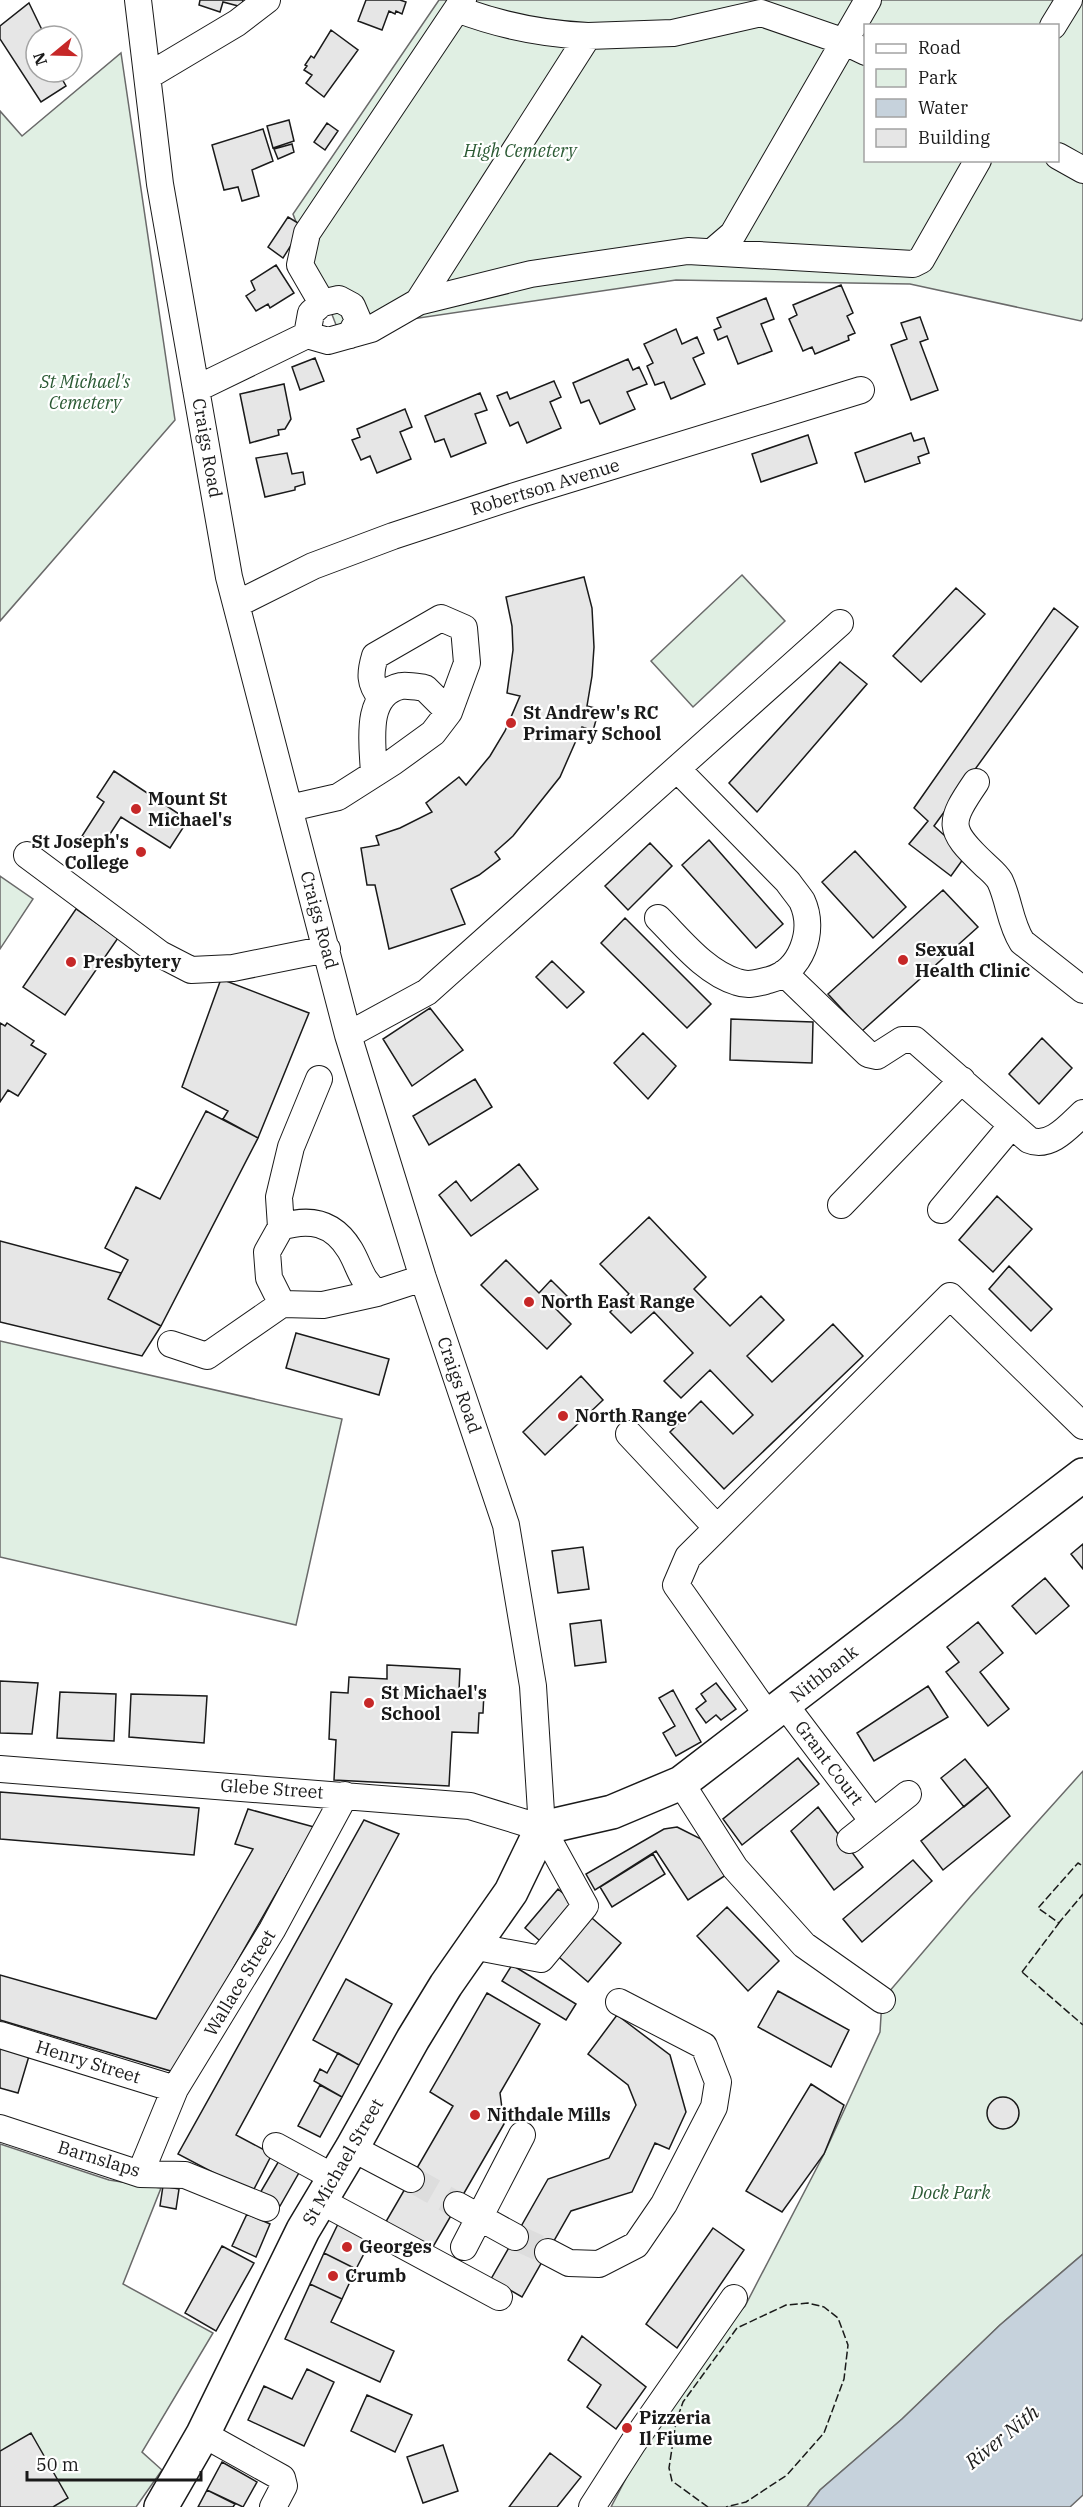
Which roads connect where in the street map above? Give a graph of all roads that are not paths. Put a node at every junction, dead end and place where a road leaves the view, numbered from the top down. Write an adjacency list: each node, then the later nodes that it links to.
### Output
1 (138, 0): 9 (street, Craigs Road)
2 (267, 0): 9 (street)
3 (868, 0): 8 (street)
4 (1069, 0): 6 (street)
5 (460, 4): 7 (street); 15 (street)
6 (1054, 24)
7 (588, 36): 8 (street); 14 (street)
8 (855, 47): 13 (street)
9 (148, 76): 18 (street, Craigs Road)
10 (1059, 157): 12 (street)
11 (977, 162): 13 (street)
12 (1083, 170)
13 (712, 252): 14 (street)
14 (418, 302): 16 (street)
15 (322, 303): 16 (street); 17 (street)
16 (350, 334): 17 (street)
17 (308, 335): 18 (street)
18 (196, 388): 20 (street, Craigs Road)
19 (861, 390): 20 (street, Robertson Avenue)
20 (237, 604): 27 (street, Craigs Road)
21 (840, 623): 24 (street)
22 (381, 698): 23 (street); 23 (street); 25 (street)
23 (449, 712): 25 (street)
24 (677, 769): 31 (street); 33 (street)
25 (374, 774): 27 (street)
26 (976, 782): 32 (street)
27 (290, 808): 30 (street, Craigs Road)
28 (27, 855): 30 (street)
29 (658, 918): 31 (street)
30 (327, 949): 33 (street, Craigs Road)
31 (784, 973): 35 (street)
32 (1083, 990)
33 (348, 1035): 41 (street, Craigs Road)
34 (319, 1079): 40 (street)
35 (962, 1080): 37 (street); 38 (street)
36 (1083, 1113): 37 (street)
37 (1012, 1125): 39 (street)
38 (841, 1205)
39 (941, 1210)
40 (281, 1227): 42 (street); 43 (street)
41 (423, 1278): 42 (street); 55 (street, Craigs Road)
42 (377, 1293): 43 (street)
43 (282, 1305): 44 (street)
44 (171, 1344)
45 (1083, 1426): 48 (street)
46 (628, 1434): 48 (street)
47 (1083, 1475): 49 (main road, Nithbank)
48 (717, 1528): 49 (street, Grant Court)
49 (777, 1711): 51 (main road, Nithbank); 54 (street, Grant Court)
50 (0, 1769): 53 (street, Glebe Street)
51 (681, 1783): 55 (main road, Nithbank); 58 (street)
52 (908, 1794): 54 (street, Grant Court)
53 (345, 1795): 55 (street, Glebe Street); 61 (street, Wallace Street)
54 (872, 1820): 56 (street, Grant Court)
55 (542, 1828): 57 (main road, St Michael Street); 57 (street)
56 (850, 1840)
57 (472, 1946): 65 (main road, St Michael Street)
58 (882, 2000)
59 (619, 2002): 74 (street)
60 (0, 2035): 61 (street, Henry Street)
61 (175, 2089): 66 (street, Wallace Street)
62 (0, 2128): 66 (street, Barnslaps)
63 (522, 2135): 71 (street)
64 (276, 2146): 68 (street)
65 (352, 2148): 67 (street); 68 (main road, St Michael Street)
66 (140, 2174): 70 (street, Barnslaps)
67 (411, 2179)
68 (328, 2189): 75 (street); 77 (main road, St Michael Street)
69 (457, 2205): 71 (street)
70 (266, 2208)
71 (480, 2217): 72 (street); 73 (street)
72 (515, 2236)
73 (464, 2247)
74 (548, 2252)
75 (499, 2297)
76 (735, 2298): 80 (street)
77 (203, 2434): 78 (main road, St Michael Street); 79 (street)
78 (162, 2507)
79 (273, 2507)
80 (592, 2507)

